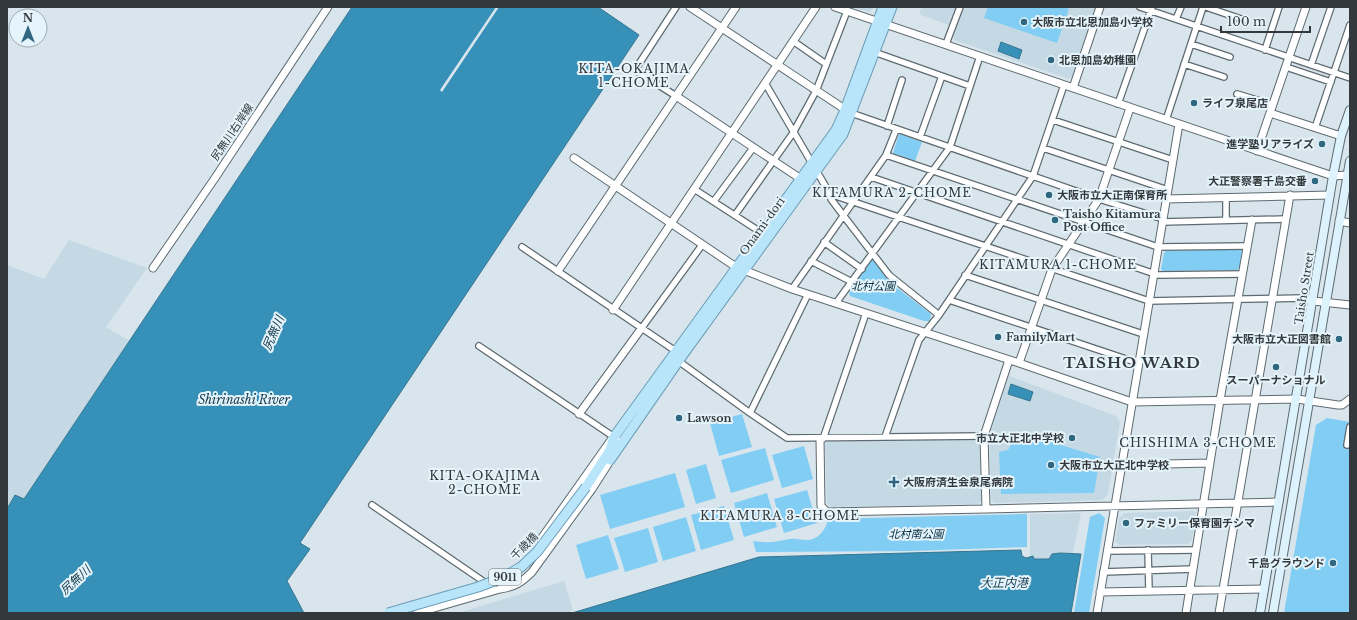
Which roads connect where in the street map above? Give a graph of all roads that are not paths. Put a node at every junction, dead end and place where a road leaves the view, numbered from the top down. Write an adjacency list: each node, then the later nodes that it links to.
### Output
1 (328, 7): 119 (street, 尻無川右岸線)
2 (676, 7): 50 (street)
3 (690, 7): 24 (street)
4 (736, 7): 24 (street)
5 (816, 7): 25 (street)
6 (835, 7): 18 (street)
7 (883, 7): 21 (main road, Onami-dori)
8 (892, 7): 21 (main road, Onami-dori)
9 (960, 7): 26 (street)
10 (1100, 7): 47 (street)
11 (1140, 7): 17 (street)
12 (1181, 7): 19 (street)
13 (1205, 7): 20 (street); 23 (street)
14 (1279, 7): 28 (street)
15 (1306, 7): 32 (street)
16 (1331, 7): 36 (street)
17 (1151, 9): 19 (street); 51 (street)
18 (847, 11): 21 (street); 33 (street)
19 (1176, 19): 23 (street)
20 (1244, 20)
21 (881, 22): 26 (street); 29 (main road, Onami-dori); 55 (main road, Onami-dori)
22 (1350, 25): 38 (street)
23 (1197, 26): 27 (street); 28 (street)
24 (722, 28): 35 (street); 50 (street)
25 (793, 42): 33 (street); 35 (street)
26 (946, 44): 30 (street)
27 (1191, 44): 31 (street); 34 (street)
28 (1265, 50): 32 (street)
29 (874, 52): 39 (street); 55 (main road, Onami-dori)
30 (980, 56): 45 (street); 46 (street)
31 (1230, 57)
32 (1288, 58): 36 (street); 37 (street)
33 (826, 64): 48 (street)
34 (1184, 64): 40 (street); 57 (street)
35 (777, 65): 44 (street); 48 (street)
36 (1311, 65): 38 (street)
37 (1286, 67): 43 (street); 53 (street)
38 (1334, 73): 41 (street); 43 (street)
39 (942, 76): 46 (street); 65 (street)
40 (1224, 77)
41 (1350, 78)
42 (902, 80): 59 (street)
43 (1331, 82): 60 (street)
44 (765, 83): 62 (street); 63 (street)
45 (1064, 85): 47 (street); 56 (street)
46 (970, 86): 67 (street)
47 (1073, 88): 51 (street)
48 (816, 91): 55 (street); 63 (street)
49 (1237, 94): 53 (street)
50 (676, 96): 62 (street); 84 (street)
51 (1118, 104): 52 (street)
52 (1130, 108): 57 (street); 66 (street)
53 (1272, 109): 60 (street); 70 (street)
54 (1350, 110): 64 (main road, Taisho Street)
55 (848, 111): 59 (street); 76 (main road, Onami-dori)
56 (1053, 120): 66 (street); 69 (street)
57 (1166, 120): 58 (street)
58 (1179, 124): 70 (street); 73 (street)
59 (886, 126): 61 (street)
60 (1315, 128): 64 (street)
61 (896, 130): 65 (street); 71 (street)
62 (731, 133): 68 (street); 85 (street)
63 (793, 133): 74 (street); 76 (street)
64 (1341, 136): 81 (main road, Taisho Street)
65 (920, 137): 67 (street)
66 (1119, 142): 73 (street); 78 (street)
67 (950, 147): 77 (street); 80 (street)
68 (753, 148): 74 (street); 95 (street)
69 (1043, 148): 78 (street); 80 (street)
70 (1257, 151): 81 (street)
71 (886, 155): 77 (street); 82 (street)
72 (574, 158): 84 (street)
73 (1173, 160): 86 (street)
74 (773, 161): 83 (street); 97 (street)
75 (1350, 161): 79 (main road)
76 (814, 167): 83 (main road, Onami-dori); 87 (street)
77 (932, 171): 88 (street); 94 (street)
78 (1109, 171): 86 (street); 93 (street)
79 (1348, 175): 81 (street); 105 (main road)
80 (1033, 176): 93 (street); 94 (street)
81 (1334, 176): 90 (main road, Taisho Street)
82 (871, 178): 88 (street); 96 (street)
83 (804, 181): 109 (main road, Onami-dori); 120 (main road, Onami-dori)
84 (615, 185): 106 (street); 123 (street)
85 (694, 189): 95 (street); 106 (street)
86 (1168, 190): 92 (street)
87 (830, 194): 96 (street); 98 (street)
88 (916, 194): 99 (street); 107 (street)
89 (1290, 195): 90 (street); 91 (street); 100 (street)
90 (1330, 195): 135 (main road, Taisho Street)
91 (1226, 197): 92 (street); 101 (street)
92 (1166, 198): 103 (street)
93 (1099, 199): 103 (street); 104 (street)
94 (1017, 200): 104 (street); 107 (street)
95 (714, 201): 97 (street)
96 (853, 202): 98 (street); 99 (street)
97 (735, 216): 109 (street)
98 (843, 216): 110 (street); 117 (street)
99 (898, 218): 113 (street); 117 (street)
100 (1286, 219): 102 (street); 130 (street)
101 (1226, 220): 102 (street); 103 (street)
102 (1252, 220): 114 (street)
103 (1162, 221): 116 (street)
104 (1083, 222): 111 (street); 116 (street)
105 (1340, 222): 108 (street); 136 (main road)
106 (671, 223): 112 (street); 139 (street)
107 (1001, 223): 111 (street); 113 (street)
108 (1350, 223)
109 (762, 233): 120 (main road, Onami-dori)
110 (824, 242): 118 (street); 121 (street)
111 (1068, 244): 122 (street); 124 (street)
112 (702, 245): 120 (street); 143 (street)
113 (985, 246): 122 (street); 126 (street)
114 (1247, 246): 116 (street); 125 (street)
115 (522, 247): 123 (street)
116 (1158, 247): 124 (street)
117 (873, 254): 121 (street); 141 (street)
118 (811, 261): 127 (street); 128 (street)
119 (153, 268)
120 (740, 269): 128 (street); 147 (main road, Onami-dori)
121 (862, 269): 127 (street)
122 (1052, 269): 133 (street); 134 (street)
123 (558, 271): 139 (street)
124 (1153, 274): 125 (street); 134 (street)
125 (1242, 274): 131 (street)
126 (965, 275): 132 (street); 133 (street)
127 (852, 282): 137 (street)
128 (792, 289): 129 (street)
129 (808, 294): 137 (street); 157 (street)
130 (1272, 298): 131 (street); 135 (street); 154 (street)
131 (1238, 299): 134 (street); 153 (street)
132 (949, 300): 141 (street); 142 (street)
133 (1041, 300): 142 (street); 145 (street)
134 (1149, 301): 145 (street)
135 (1313, 301): 136 (street); 151 (main road, Taisho Street)
136 (1326, 302): 138 (street); 156 (main road)
137 (836, 303): 140 (street)
138 (1350, 305)
139 (613, 310): 143 (street)
140 (866, 313): 144 (street); 163 (street)
141 (939, 314): 144 (street)
142 (1032, 327): 149 (street); 150 (street)
143 (642, 329): 147 (street); 158 (street)
144 (925, 333): 148 (street); 162 (street)
145 (1143, 334): 150 (street)
146 (479, 346): 158 (street)
147 (677, 356): 157 (street); 161 (main road, Onami-dori); 164 (main road, Onami-dori)
148 (1009, 360): 149 (street); 160 (street)
149 (1019, 363): 155 (street)
150 (1138, 363): 155 (street)
151 (1297, 399): 154 (street); 156 (street); 170 (main road, Taisho Street)
152 (1350, 399): 156 (street)
153 (1220, 400): 154 (street); 155 (street); 166 (street)
154 (1255, 400): 171 (street)
155 (1132, 402): 168 (street)
156 (1309, 402): 196 (main road)
157 (750, 413): 163 (street)
158 (580, 414): 161 (street)
159 (1350, 427): 165 (street)
160 (984, 436): 162 (street); 175 (street)
161 (614, 437): 164 (street); 169 (main road, Onami-dori); 179 (street)
162 (885, 437): 163 (street)
163 (822, 439): 175 (street)
164 (622, 443): 167 (main road, Onami-dori)
165 (1347, 445)
166 (1210, 463): 168 (street); 173 (street)
167 (608, 464): 169 (main road, Onami-dori); 182 (street)
168 (1121, 466): 174 (street)
169 (595, 474): 190 (main road, 千歳橋 / 9011, bridge)
170 (1279, 502): 171 (street); 185 (main road, Taisho Street)
171 (1238, 503): 173 (street); 184 (street)
172 (372, 504): 186 (street)
173 (1203, 504): 174 (street); 177 (street)
174 (1114, 506): 175 (street); 178 (street)
175 (986, 509)
176 (1148, 550): 177 (street); 178 (street); 181 (street)
177 (1196, 550): 180 (street)
178 (1107, 551): 183 (street)
179 (527, 560): 182 (street); 186 (street)
180 (1193, 569): 181 (street); 187 (street)
181 (1149, 570): 183 (street); 188 (street)
182 (532, 572): 186 (street)
183 (1103, 572): 189 (street)
184 (1223, 589): 185 (street); 187 (street); 194 (street)
185 (1264, 589): 195 (main road, Taisho Street)
186 (498, 590): 191 (street)
187 (1189, 590): 188 (street); 193 (street)
188 (1149, 591): 189 (street)
189 (1100, 592): 192 (street)
190 (388, 613)
191 (417, 613)
192 (1097, 613)
193 (1186, 613)
194 (1219, 613)
195 (1260, 613)
196 (1273, 613)

